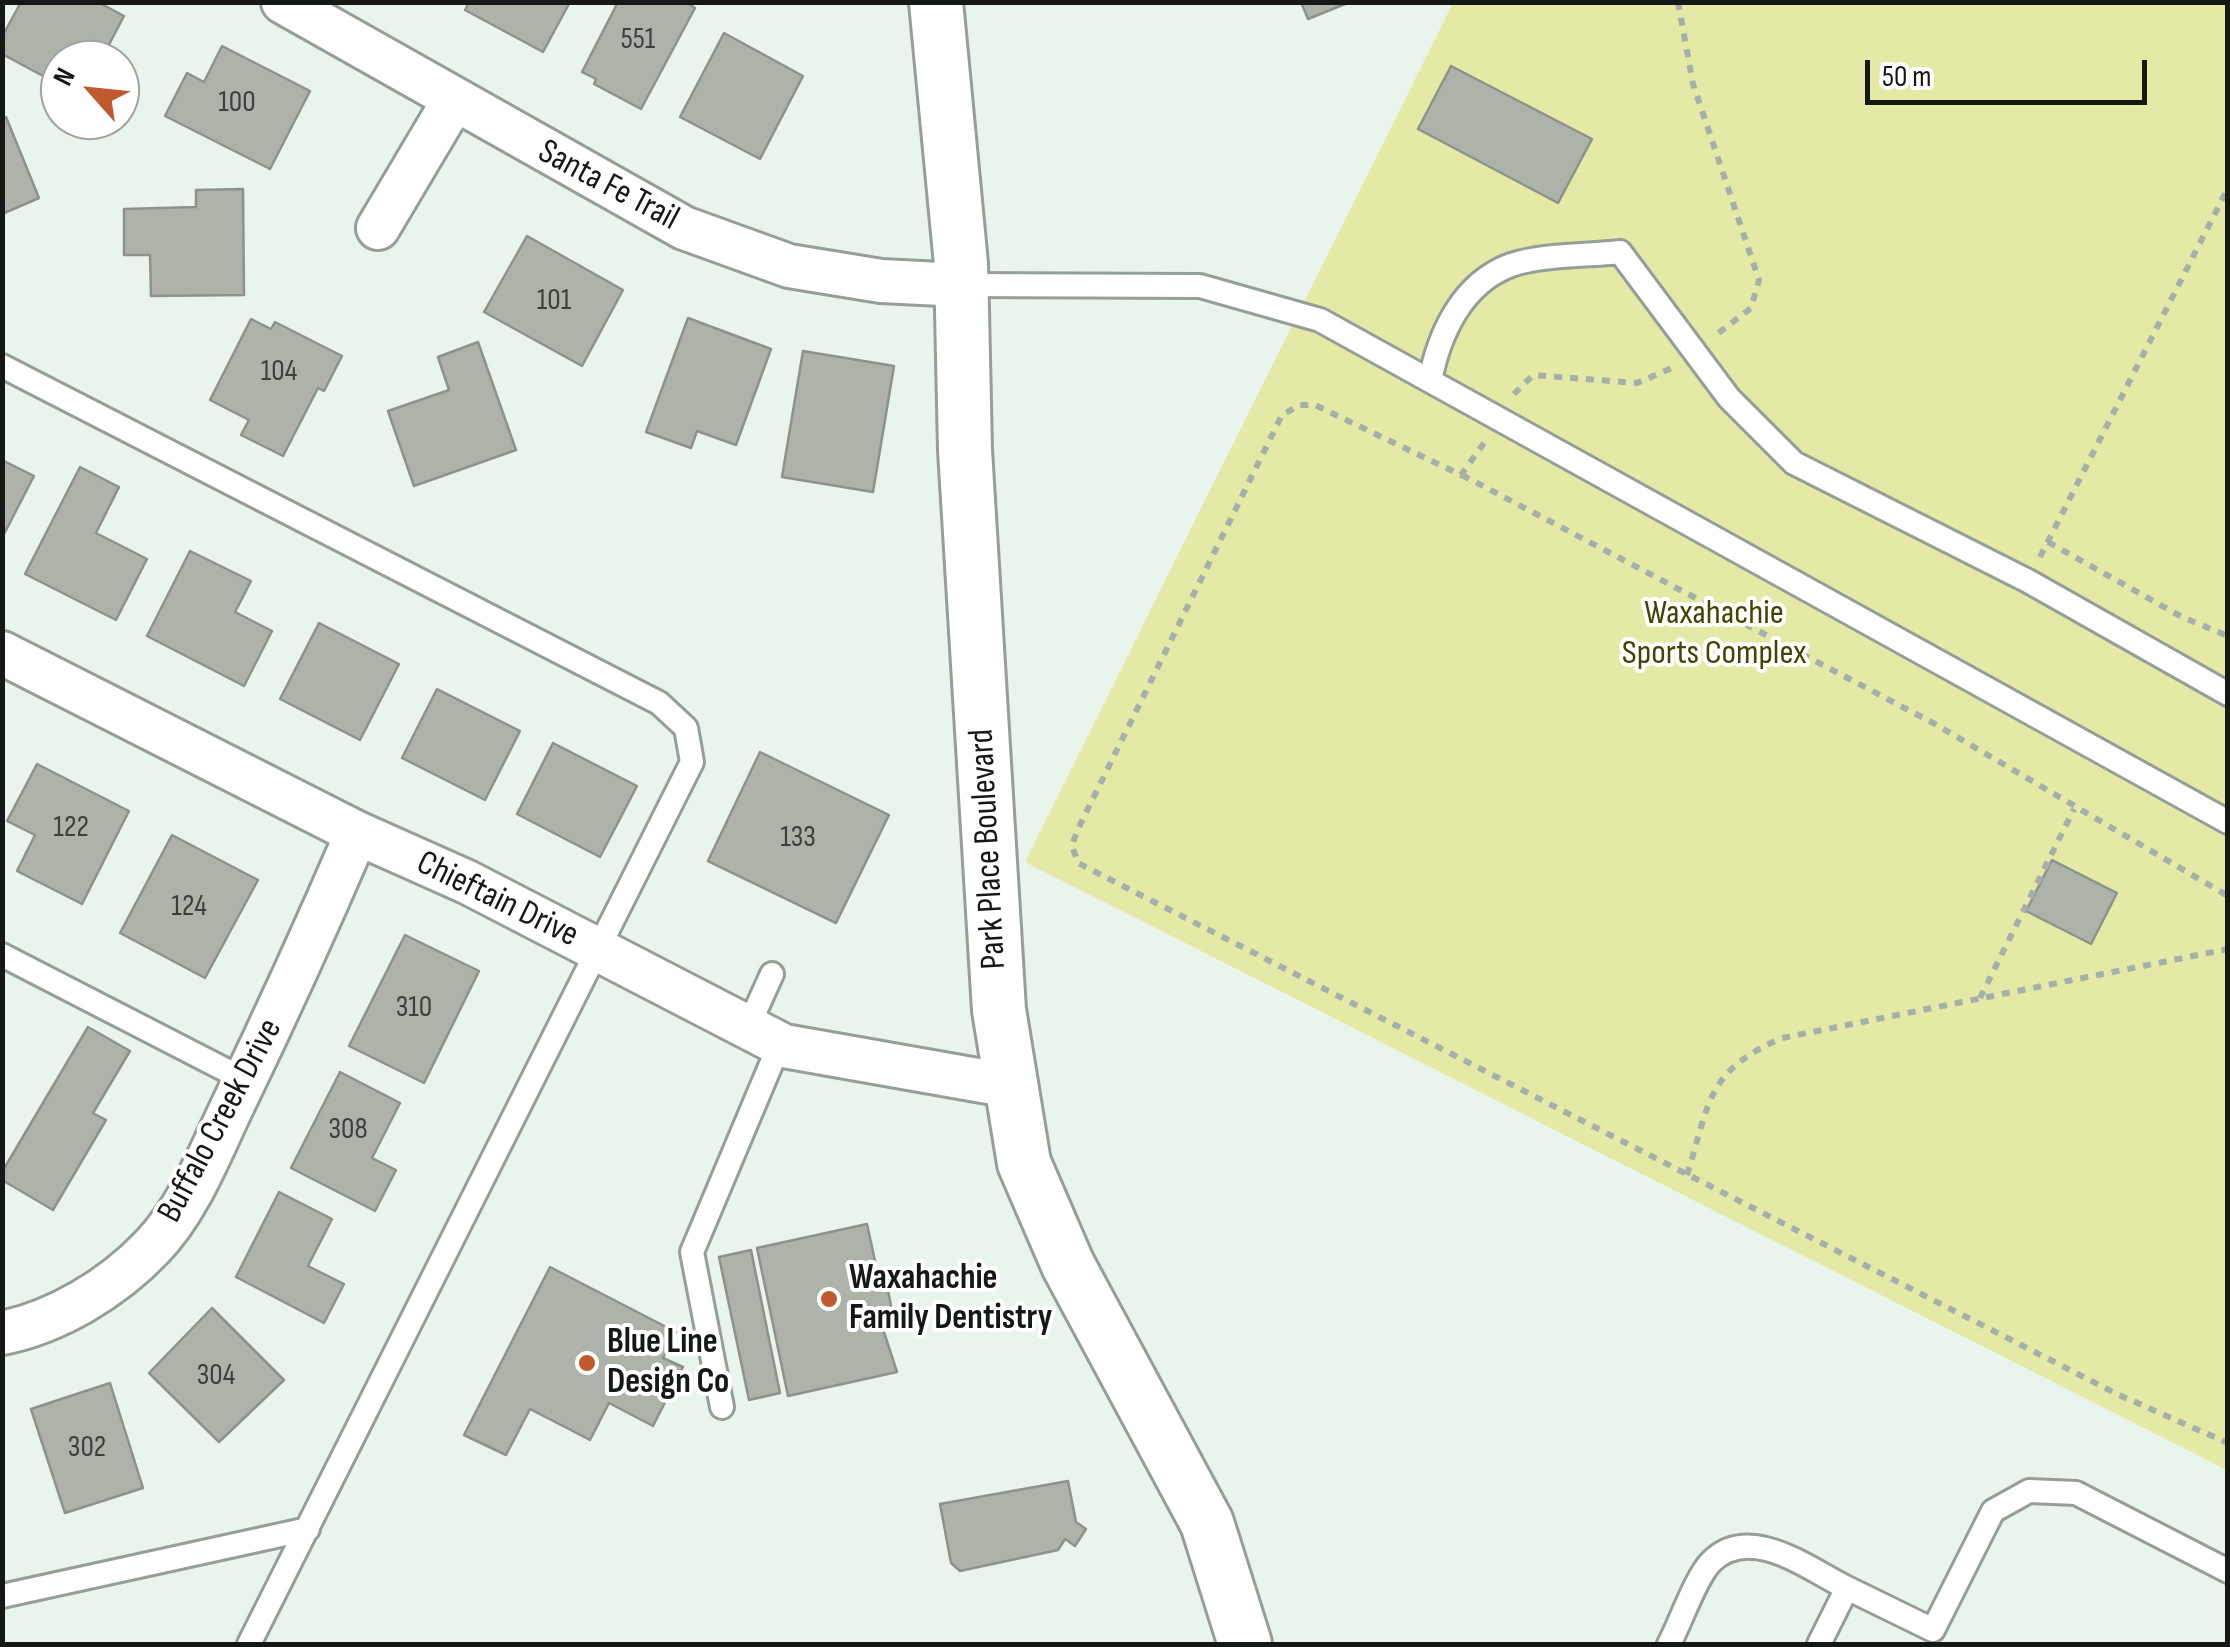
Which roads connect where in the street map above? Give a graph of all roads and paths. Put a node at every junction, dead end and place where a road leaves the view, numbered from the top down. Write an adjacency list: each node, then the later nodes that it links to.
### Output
1 (283, 2): 4 (street, Santa Fe Trail)
2 (936, 2): 7 (street, Park Place Boulevard)
3 (1678, 2): 8 (path)
4 (454, 100): 6 (street); 7 (street, Santa Fe Trail)
5 (2228, 188): 13 (path)
6 (378, 228)
7 (962, 285): 10 (lane); 29 (street, Park Place Boulevard)
8 (1693, 352): 10 (lane); 11 (path); 14 (lane)
9 (2, 366): 23 (lane)
10 (1430, 380): 11 (lane)
11 (1498, 418): 12 (path); 19 (lane)
12 (1461, 475): 18 (path); 30 (path)
13 (2048, 542): 14 (path); 15 (path)
14 (2028, 580): 17 (lane)
15 (2228, 636)
16 (2, 653): 20 (street, Chieftain Drive)
17 (2228, 694)
18 (2074, 810): 21 (path); 26 (path)
19 (2228, 822)
20 (357, 833): 23 (street, Chieftain Drive); 28 (street, Buffalo Creek Drive)
21 (2228, 896)
22 (2228, 948): 26 (path)
23 (599, 950): 27 (street, Chieftain Drive); 34 (lane)
24 (2, 956): 28 (lane)
25 (772, 974): 27 (lane)
26 (1980, 999): 30 (path)
27 (764, 1035): 29 (street, Chieftain Drive); 32 (lane)
28 (245, 1080): 31 (street, Buffalo Creek Drive)
29 (1011, 1086): 40 (street, Park Place Boulevard)
30 (1687, 1175): 33 (path)
31 (2, 1333)
32 (722, 1407)
33 (2228, 1442)
34 (308, 1528): 37 (lane); 39 (lane)
35 (2228, 1571): 38 (lane)
36 (1848, 1588): 38 (lane); 41 (lane); 42 (lane)
37 (2, 1596)
38 (1929, 1637)
39 (249, 1644)
40 (1246, 1644)
41 (1669, 1644)
42 (1819, 1644)

